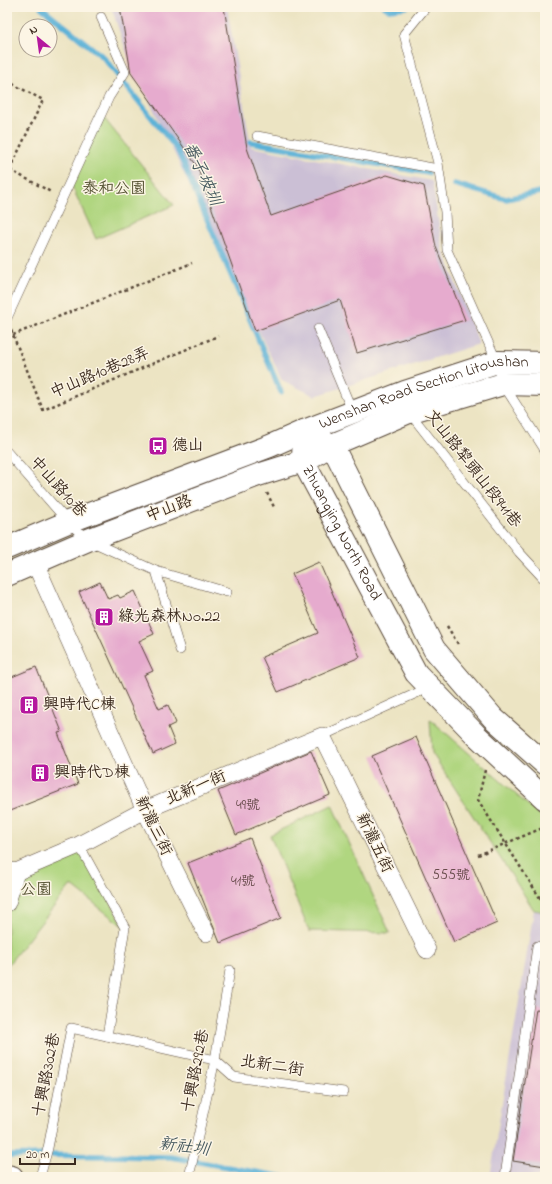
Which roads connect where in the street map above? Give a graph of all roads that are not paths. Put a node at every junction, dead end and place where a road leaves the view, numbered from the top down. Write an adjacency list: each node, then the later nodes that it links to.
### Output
1 (426, 7): 4 (lane)
2 (101, 17): 5 (lane)
3 (257, 136): 4 (lane)
4 (438, 169): 7 (lane)
5 (8, 321)
6 (318, 329): 12 (lane)
7 (497, 362): 8 (main road, Wenshan Road Section Litoushan); 9 (lane); 12 (main road, Wenshan Road Section Litoushan)
8 (545, 363)
9 (503, 384): 10 (main road, Wenshan Road Section Litoushan); 11 (main road, Wenshan Road Section Litoushan); 15 (lane)
10 (545, 385)
11 (409, 412): 12 (main road, Wenshan Road Section Litoushan); 24 (lane, 文山路犂頭山段941巷)
12 (356, 423): 13 (main road, Wenshan Road Section Litoushan); 14 (main road, Wenshan Road Section Litoushan)
13 (304, 431): 14 (main road, Zhuangjing North Road); 17 (main road, Zhuangjing North Road); 18 (main road, 中山路)
14 (332, 445): 17 (main road, 中山路); 29 (main road, Zhuangjing North Road)
15 (545, 450)
16 (7, 452): 18 (lane, 中山路10巷)
17 (303, 461): 19 (main road, 中山路); 30 (main road, Zhuangjing North Road)
18 (68, 522): 19 (lane, 中山路10巷); 20 (main road, 中山路)
19 (88, 540): 21 (main road, 中山路); 22 (lane, 中山路10巷)
20 (7, 548)
21 (35, 563): 23 (main road, 中山路); 31 (street, 新瀧三街)
22 (156, 571): 25 (lane, 中山路10巷); 26 (lane)
23 (7, 575)
24 (545, 580)
25 (227, 592)
26 (180, 650)
27 (419, 692): 28 (lane)
28 (322, 736): 31 (street, 北新一街); 37 (street, 新瀧五街)
29 (545, 764)
30 (545, 799)
31 (145, 810): 32 (street, 北新一街); 35 (street, 新瀧三街)
32 (79, 845): 33 (street, 北新一街); 39 (lane)
33 (12, 871): 34 (street)
34 (7, 903)
35 (206, 933)
36 (537, 946): 46 (lane)
37 (427, 950)
38 (230, 970): 40 (lane, 十興路292巷)
39 (107, 1036): 40 (lane, 北新二街); 45 (lane, 十興路302巷)
40 (215, 1060): 41 (lane, 北新二街); 42 (lane, 十興路292巷)
41 (344, 1092)
42 (189, 1175)
43 (7, 1176): 44 (main road)
44 (12, 1177)
45 (40, 1177)
46 (505, 1177)

